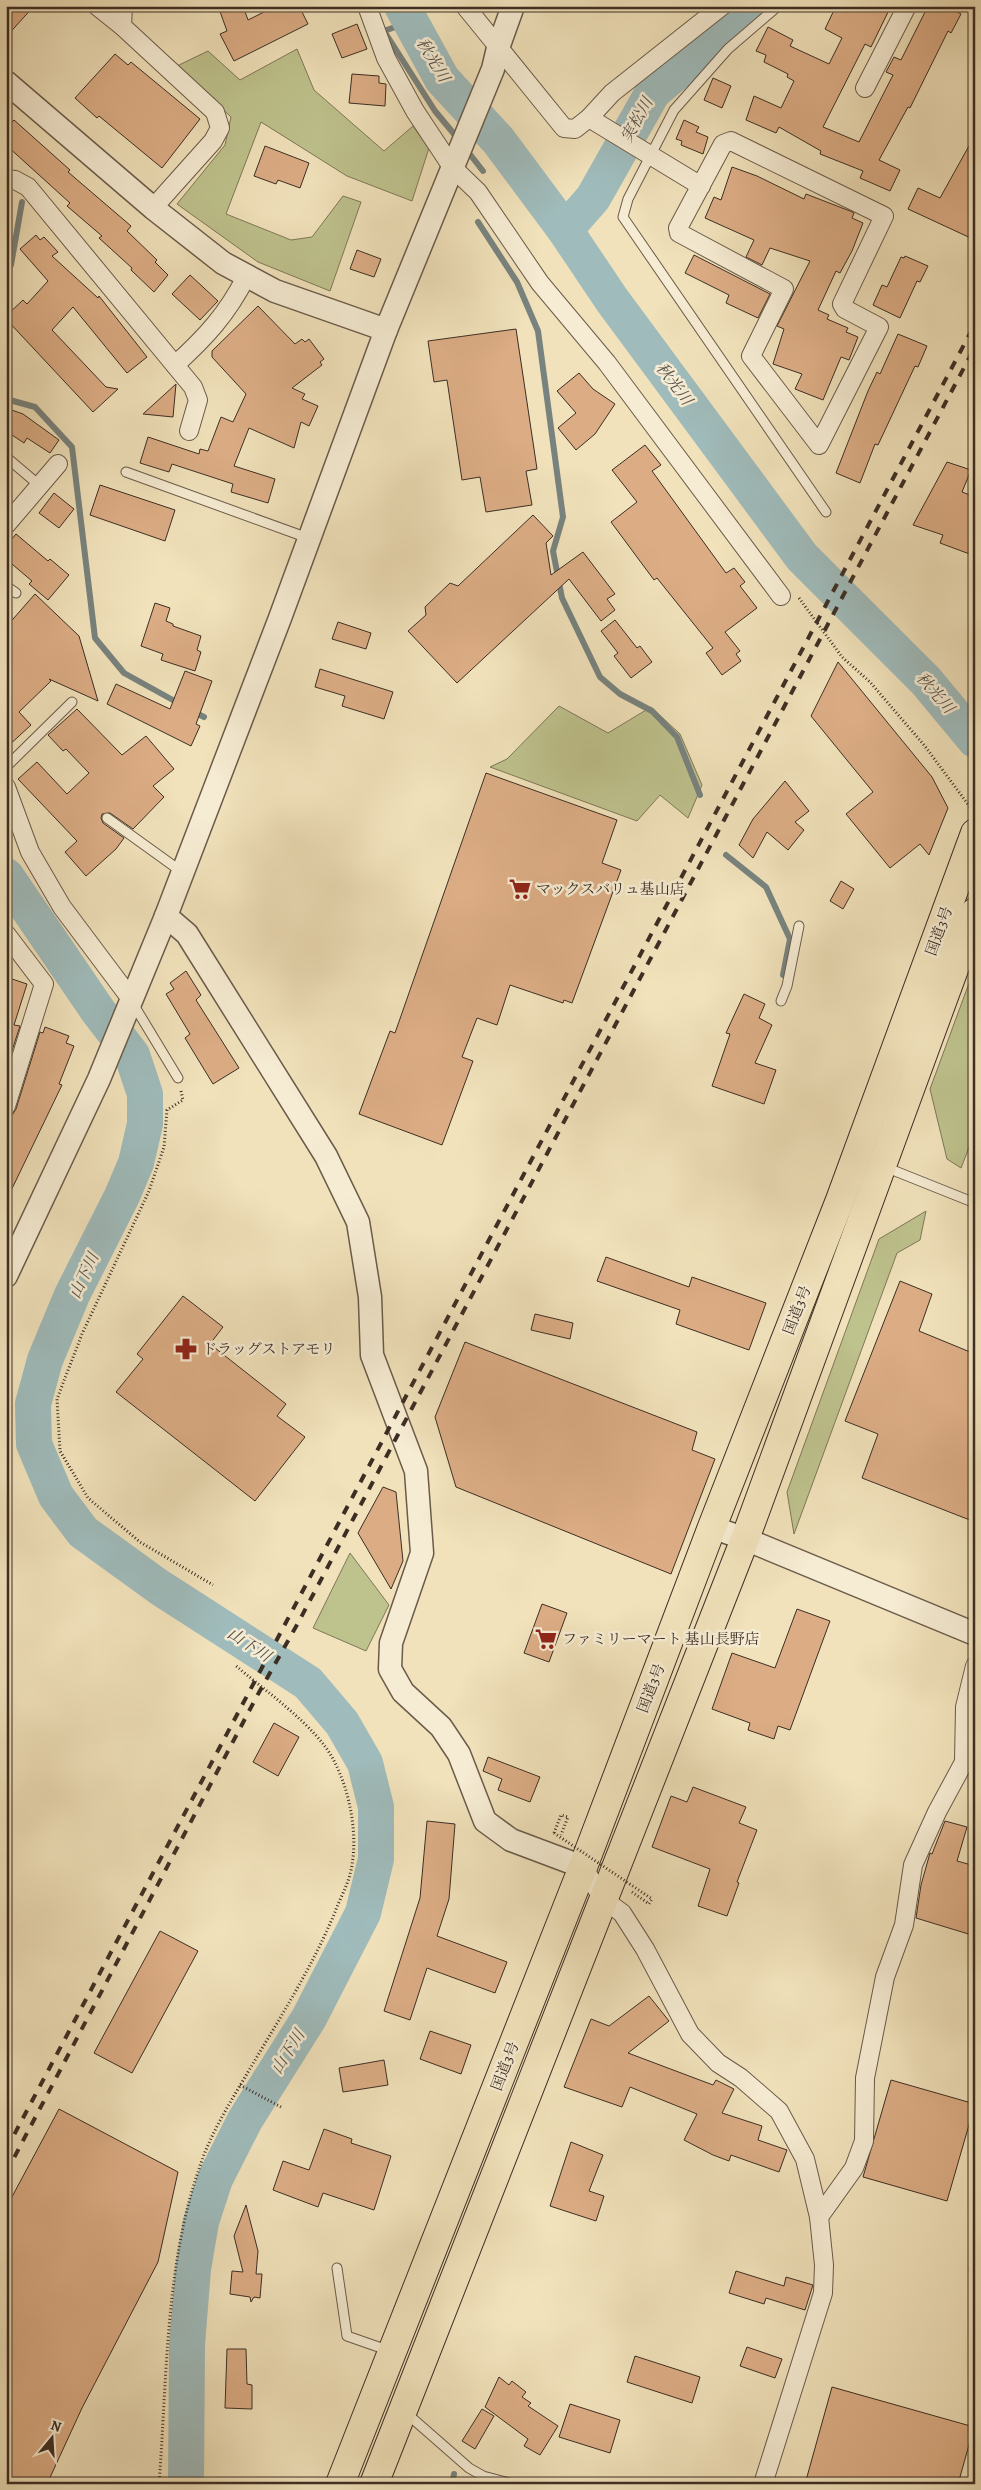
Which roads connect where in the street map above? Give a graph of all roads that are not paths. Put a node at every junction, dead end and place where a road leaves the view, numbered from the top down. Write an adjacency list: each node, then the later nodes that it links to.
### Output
1 (97, 6): 9 (street)
2 (123, 6): 9 (street)
3 (367, 6): 15 (street)
4 (465, 6): 10 (street)
5 (513, 6): 10 (street)
6 (722, 6): 13 (street)
7 (778, 6): 14 (lane)
8 (908, 6): 12 (street)
9 (122, 26): 18 (street)
10 (496, 58): 13 (street); 15 (street)
11 (6, 82): 18 (street)
12 (865, 88)
13 (595, 121): 14 (street)
14 (651, 155): 17 (street); 27 (lane)
15 (454, 162): 20 (street); 32 (street)
16 (6, 179): 21 (street)
17 (701, 186): 17 (street)
18 (153, 208): 19 (street)
19 (246, 277): 20 (street); 21 (street)
20 (386, 330): 29 (street)
21 (175, 365): 22 (street)
22 (189, 431)
23 (6, 457): 26 (lane)
24 (58, 464): 26 (street)
25 (126, 472): 29 (lane)
26 (39, 485): 28 (street)
27 (826, 512)
28 (6, 525)
29 (308, 538): 38 (street)
30 (6, 586): 31 (lane)
31 (16, 593)
32 (781, 596)
33 (72, 702): 34 (lane)
34 (6, 767)
35 (6, 787): 44 (street)
36 (107, 818): 38 (lane)
37 (975, 833): 50 (highway, 国道3号)
38 (183, 872): 40 (street)
39 (975, 912): 47 (highway, 国道3号)
40 (166, 916): 44 (street); 54 (street)
41 (799, 926): 43 (lane)
42 (6, 934): 46 (street)
43 (781, 1001)
44 (129, 1005): 45 (lane); 49 (street)
45 (178, 1078)
46 (6, 1106)
47 (880, 1165): 48 (lane); 51 (highway, 国道3号)
48 (975, 1203)
49 (9, 1265)
50 (712, 1527): 51 (street); 54 (highway, 国道3号)
51 (744, 1539): 52 (street); 55 (highway, 国道3号)
52 (975, 1634)
53 (975, 1666): 56 (street)
54 (583, 1867): 55 (street); 58 (highway, 国道3号)
55 (603, 1900): 56 (street); 59 (highway, 国道3号)
56 (819, 2217): 63 (street)
57 (337, 2268): 58 (lane)
58 (392, 2352): 60 (highway, 国道3号)
59 (402, 2410): 61 (highway, 国道3号); 62 (lane)
60 (340, 2484)
61 (374, 2484)
62 (513, 2484)
63 (763, 2484)

